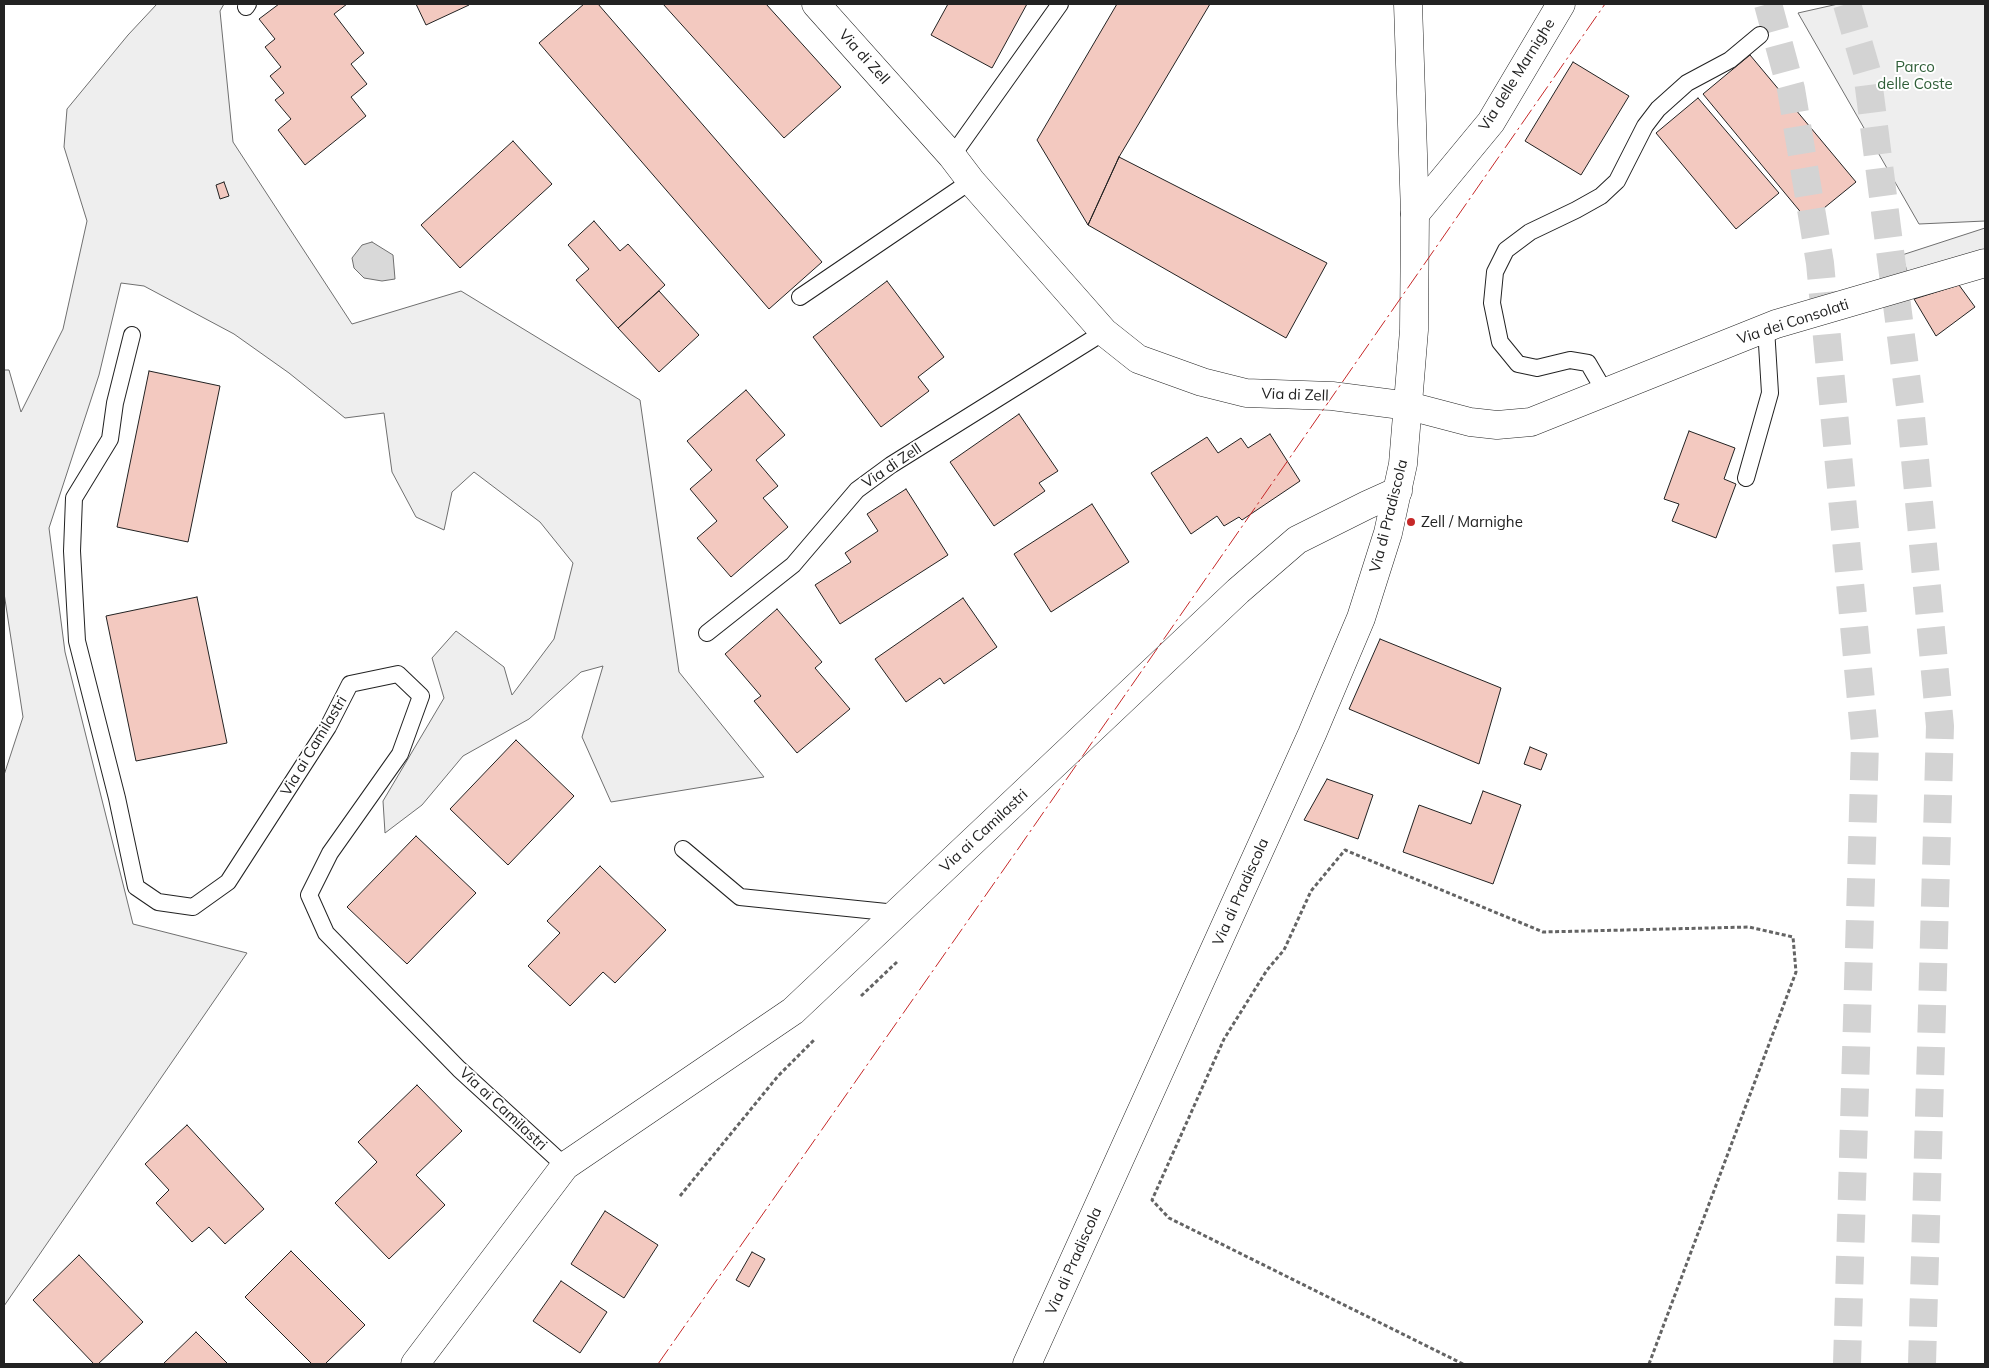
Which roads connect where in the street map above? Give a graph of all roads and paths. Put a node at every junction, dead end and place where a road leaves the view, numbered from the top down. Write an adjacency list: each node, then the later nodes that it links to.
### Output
1 (816, 4): 6 (street, Via di Zell)
2 (1060, 4): 6 (lane)
3 (1408, 4): 8 (street)
4 (1560, 4): 8 (street, Via delle Marnighe)
5 (1760, 35): 14 (lane)
6 (952, 156): 7 (street, Via di Zell)
7 (971, 181): 10 (lane); 12 (street, Via di Zell)
8 (1415, 214): 15 (street)
9 (1985, 263): 11 (street, Via dei Consolati)
10 (800, 297)
11 (1766, 328): 14 (street, Via dei Consolati); 16 (lane)
12 (1104, 332): 15 (street, Via di Zell); 18 (lane, Via di Zell)
13 (132, 335): 24 (lane, Via ai Camilastri)
14 (1605, 392): 15 (street, Via dei Consolati)
15 (1409, 406): 17 (street, Via di Pradiscola)
16 (1746, 478)
17 (1398, 491): 20 (street, Via ai Camilastri); 27 (street, Via di Pradiscola)
18 (707, 633)
19 (683, 849): 20 (lane)
20 (896, 914): 24 (street, Via ai Camilastri)
21 (903, 955): 22 (path)
22 (856, 1000)
23 (817, 1036): 25 (path)
24 (565, 1166): 26 (street, Via ai Camilastri)
25 (680, 1196)
26 (415, 1364)
27 (1027, 1364)
28 (1463, 1364): 29 (path)
29 (1649, 1364)

